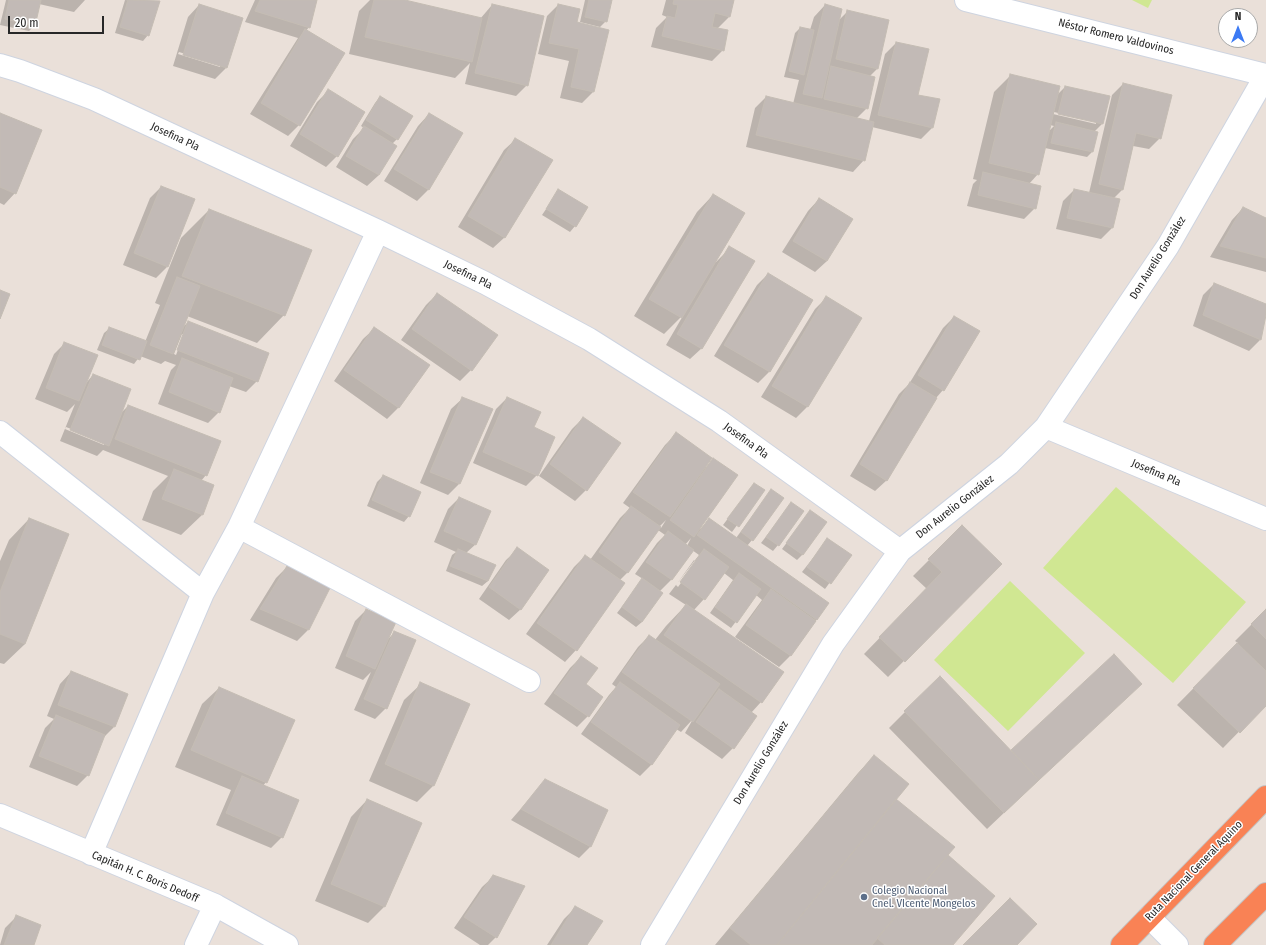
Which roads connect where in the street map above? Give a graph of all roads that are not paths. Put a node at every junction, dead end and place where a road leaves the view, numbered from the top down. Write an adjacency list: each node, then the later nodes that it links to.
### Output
1 (966, 0): 3 (street, Néstor Romero Valdovinos)
2 (0, 65): 4 (street, Josefina Pla)
3 (1266, 75): 5 (street, Don Aurelio González)
4 (378, 231): 8 (street); 9 (street, Josefina Pla)
5 (1046, 428): 7 (street, Josefina Pla); 9 (street, Don Aurelio González)
6 (0, 432): 10 (street)
7 (1266, 519)
8 (239, 527): 10 (street); 11 (street)
9 (900, 551): 20 (street, Don Aurelio González)
10 (203, 593): 14 (street)
11 (530, 681)
12 (1266, 796): 17 (highway, Ruta Nacional General Aquino)
13 (0, 815): 14 (street, Capitán H. C. Boris Dedoff)
14 (90, 854): 16 (street, Capitán H. C. Boris Dedoff)
15 (1266, 894): 23 (highway)
16 (215, 905): 18 (street); 19 (street, Capitán H. C. Boris Dedoff)
17 (1148, 917): 21 (highway, Ruta Nacional General Aquino); 22 (street)
18 (196, 945)
19 (287, 945)
20 (652, 945)
21 (1122, 945)
22 (1177, 945)
23 (1215, 945)

